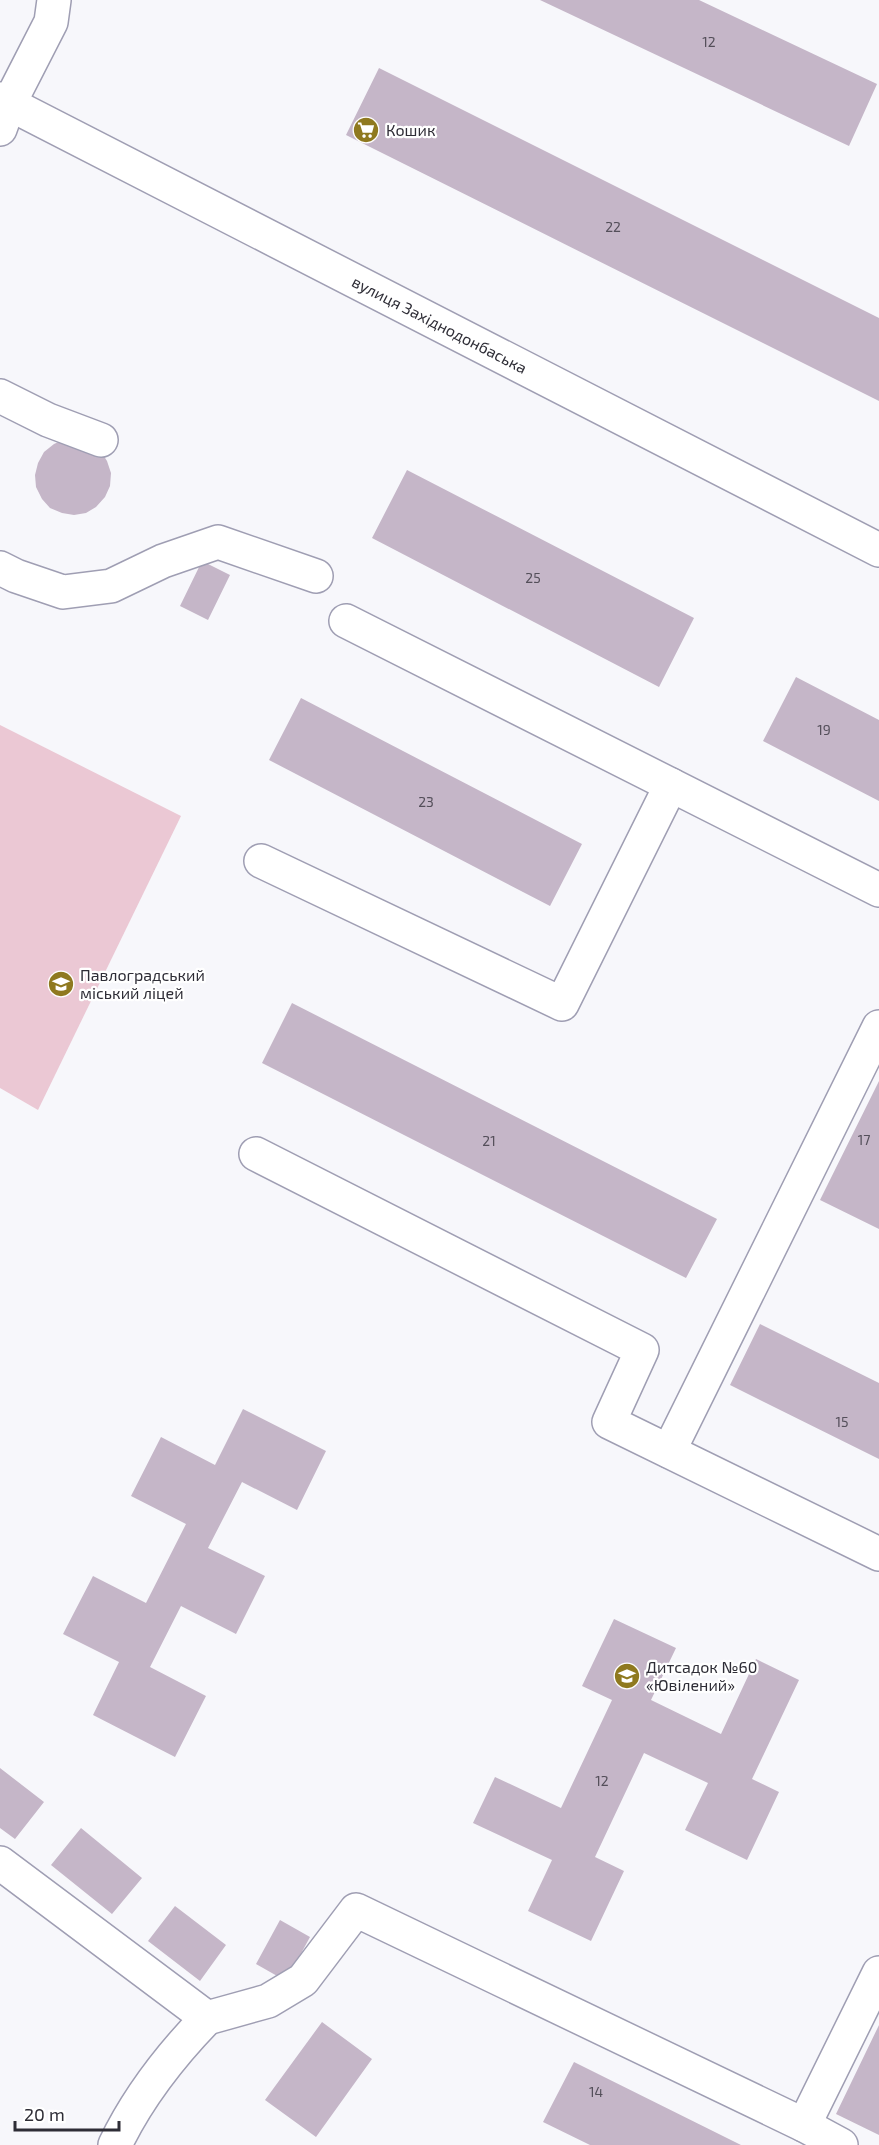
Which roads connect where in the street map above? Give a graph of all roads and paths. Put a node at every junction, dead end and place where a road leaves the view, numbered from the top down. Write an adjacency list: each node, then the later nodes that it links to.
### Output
1 (54, 0): 2 (street)
2 (3, 111): 5 (street, вулиця Західнодонбаська)
3 (0, 396): 4 (street)
4 (101, 440)
5 (879, 550)
6 (0, 568): 7 (street)
7 (316, 576)
8 (346, 621): 9 (street)
9 (671, 785): 10 (street); 11 (street)
10 (261, 861)
11 (879, 890)
12 (879, 1027): 14 (street)
13 (256, 1154): 14 (street)
14 (669, 1451): 15 (street)
15 (879, 1554)
16 (0, 1863): 18 (street)
17 (879, 1973): 19 (street)
18 (207, 2018): 19 (street); 20 (street)
19 (804, 2125): 21 (street)
20 (115, 2145)
21 (841, 2145)

